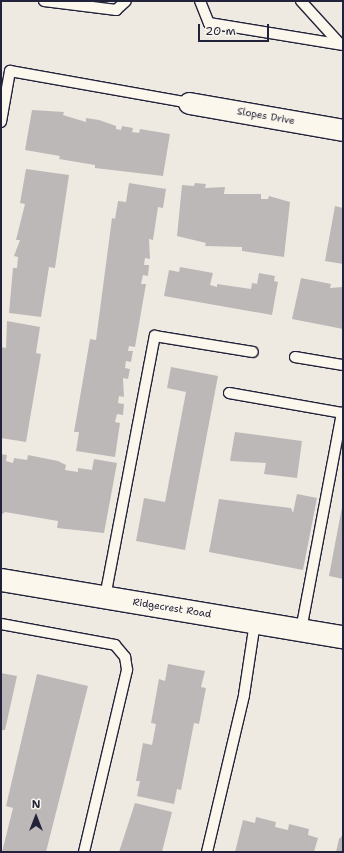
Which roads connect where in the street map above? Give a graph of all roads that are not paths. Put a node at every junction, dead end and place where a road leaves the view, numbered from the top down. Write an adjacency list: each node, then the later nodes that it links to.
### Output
1 (44, 1): 2 (lane)
2 (126, 1)
3 (200, 1): 5 (lane)
4 (301, 1): 5 (lane)
5 (341, 44)
6 (189, 102): 7 (lane); 8 (street, Slopes Drive)
7 (1, 122)
8 (343, 130)
9 (253, 352): 15 (lane)
10 (295, 357): 11 (lane)
11 (343, 365)
12 (229, 393): 13 (lane)
13 (342, 413): 18 (lane)
14 (1, 580): 15 (street, Ridgecrest Road)
15 (105, 597): 16 (street, Ridgecrest Road)
16 (255, 622): 18 (street, Ridgecrest Road); 21 (lane)
17 (1, 624): 20 (lane)
18 (301, 630): 19 (street, Ridgecrest Road)
19 (343, 637)
20 (84, 852)
21 (207, 852)

